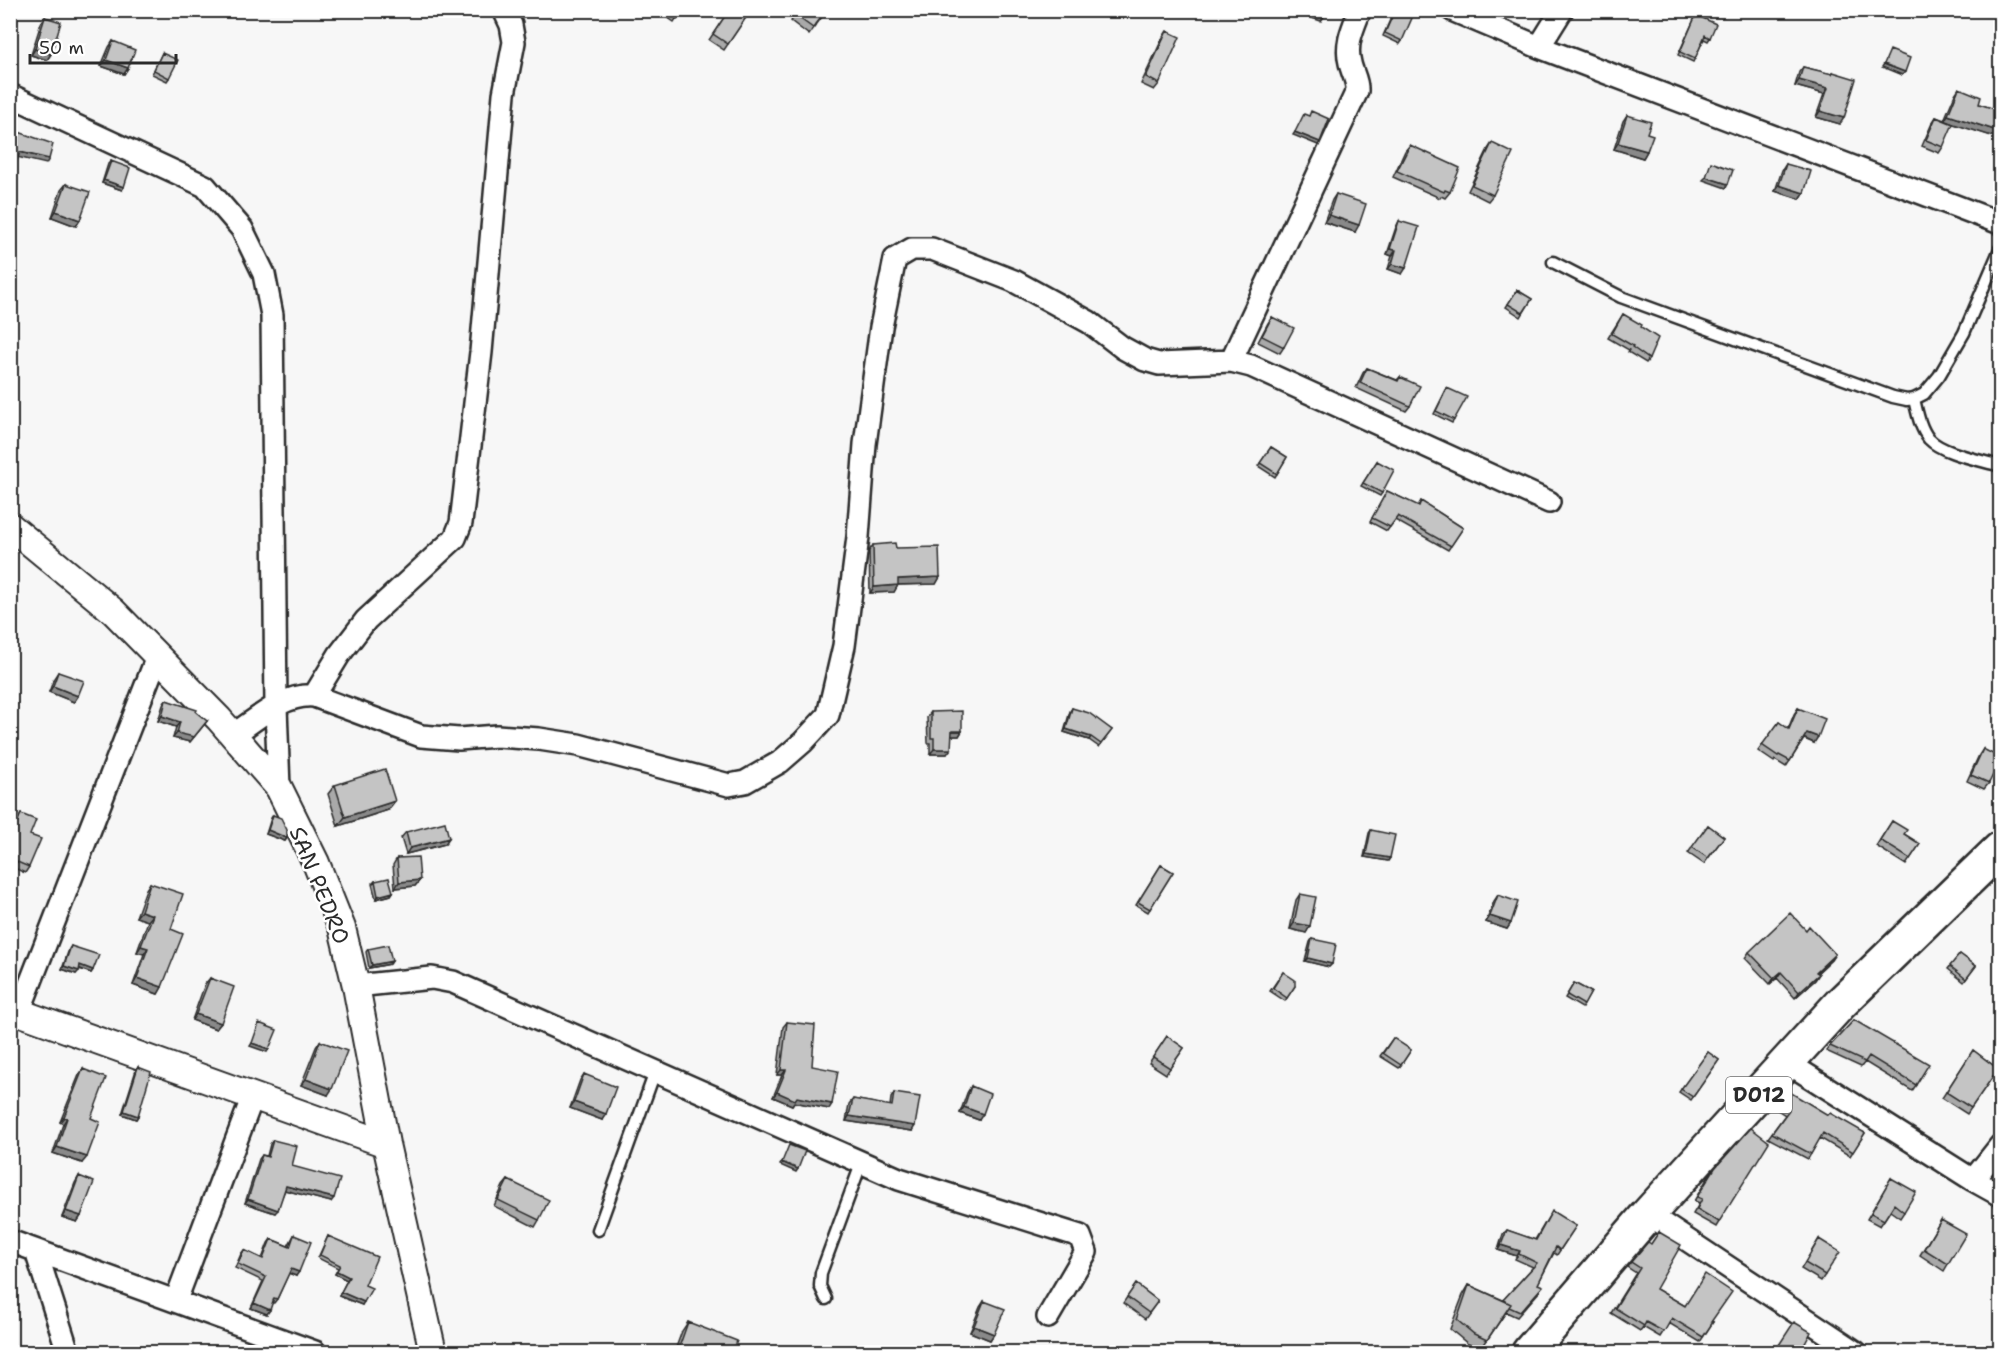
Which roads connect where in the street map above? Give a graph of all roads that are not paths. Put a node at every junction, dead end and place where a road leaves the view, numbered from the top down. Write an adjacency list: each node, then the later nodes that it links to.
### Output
1 (504, 10): 16 (street)
2 (1360, 10): 10 (street)
3 (1452, 10): 5 (street)
4 (1562, 10): 5 (street)
5 (1539, 47): 7 (street)
6 (10, 95): 17 (street)
7 (2001, 223)
8 (2001, 249): 11 (lane)
9 (1553, 262): 11 (lane)
10 (1232, 361): 13 (street); 16 (street)
11 (1914, 399): 12 (lane)
12 (2001, 466)
13 (1549, 502)
14 (10, 526): 15 (street, SAN PEDRO)
15 (157, 657): 18 (street, SAN PEDRO); 22 (street)
16 (314, 696): 17 (street)
17 (276, 707): 18 (street); 19 (street)
18 (233, 735): 19 (street, SAN PEDRO)
19 (279, 788): 21 (street, SAN PEDRO)
20 (2001, 849): 23 (main road, D012)
21 (356, 987): 24 (street); 26 (street, SAN PEDRO)
22 (15, 1010): 25 (street)
23 (1788, 1063): 29 (street); 31 (main road, D012)
24 (655, 1072): 28 (street); 32 (lane)
25 (253, 1096): 26 (street); 36 (street)
26 (386, 1144): 40 (street, SAN PEDRO)
27 (2001, 1146): 29 (street)
28 (861, 1164): 35 (lane); 37 (street)
29 (1974, 1180): 30 (street)
30 (2001, 1195)
31 (1648, 1214): 41 (main road, D012); 42 (street)
32 (598, 1230)
33 (10, 1241): 34 (street)
34 (36, 1251): 36 (street); 38 (street)
35 (826, 1299)
36 (176, 1300): 39 (street)
37 (1048, 1317)
38 (68, 1353)
39 (315, 1353)
40 (434, 1353)
41 (1529, 1353)
42 (1856, 1353)

